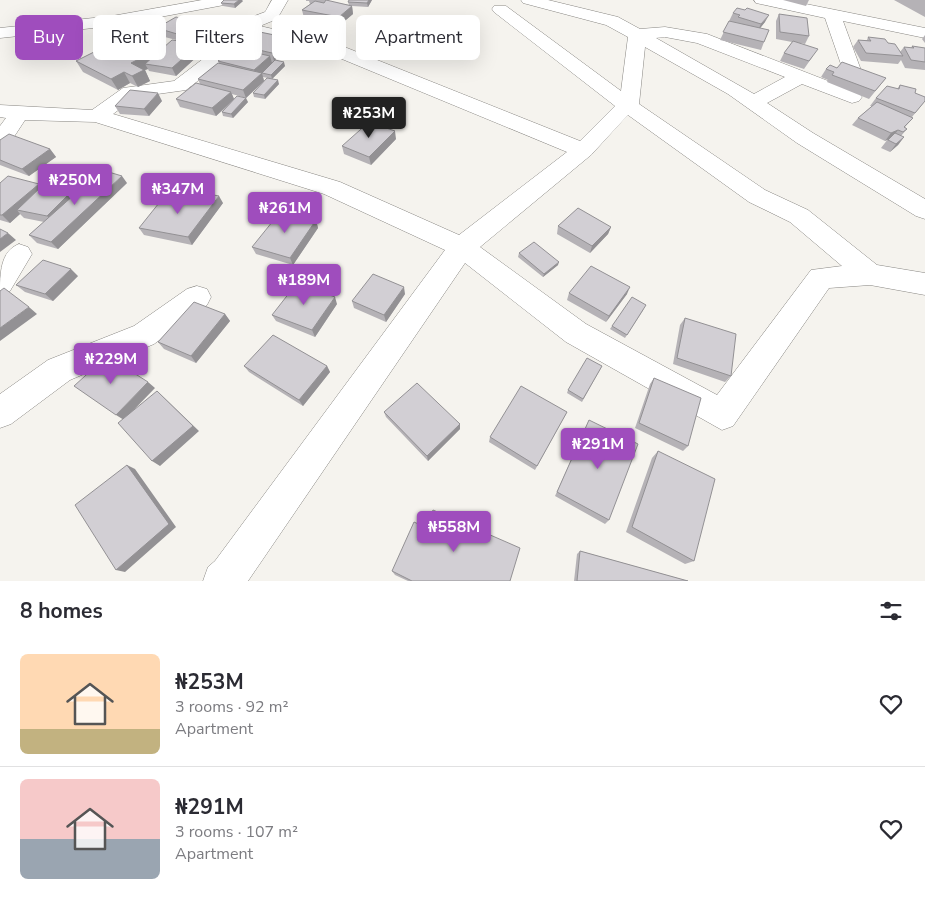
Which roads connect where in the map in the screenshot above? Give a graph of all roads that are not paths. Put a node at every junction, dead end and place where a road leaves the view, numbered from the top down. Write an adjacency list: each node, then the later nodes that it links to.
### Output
1 (224, 0): 9 (street)
2 (280, 0): 7 (street)
3 (529, 0): 11 (street)
4 (762, 0): 6 (street)
5 (500, 9): 17 (street)
6 (832, 15): 10 (street); 13 (street)
7 (262, 19)
8 (262, 32): 21 (street)
9 (0, 33)
10 (925, 34)
11 (637, 35): 14 (street); 16 (street); 17 (street)
12 (213, 60): 19 (street)
13 (853, 72)
14 (802, 76): 15 (street); 16 (street)
15 (852, 97)
16 (754, 102): 22 (street)
17 (627, 105): 21 (street); 25 (street)
18 (10, 112): 19 (street); 20 (street)
19 (97, 116): 23 (street)
20 (0, 140)
21 (583, 150): 23 (street)
22 (925, 210)
23 (462, 247): 25 (street); 30 (street)
24 (19, 254): 26 (street)
25 (870, 274): 27 (street)
26 (0, 283)
27 (925, 284)
28 (197, 297): 29 (street)
29 (0, 413)
30 (222, 581)

